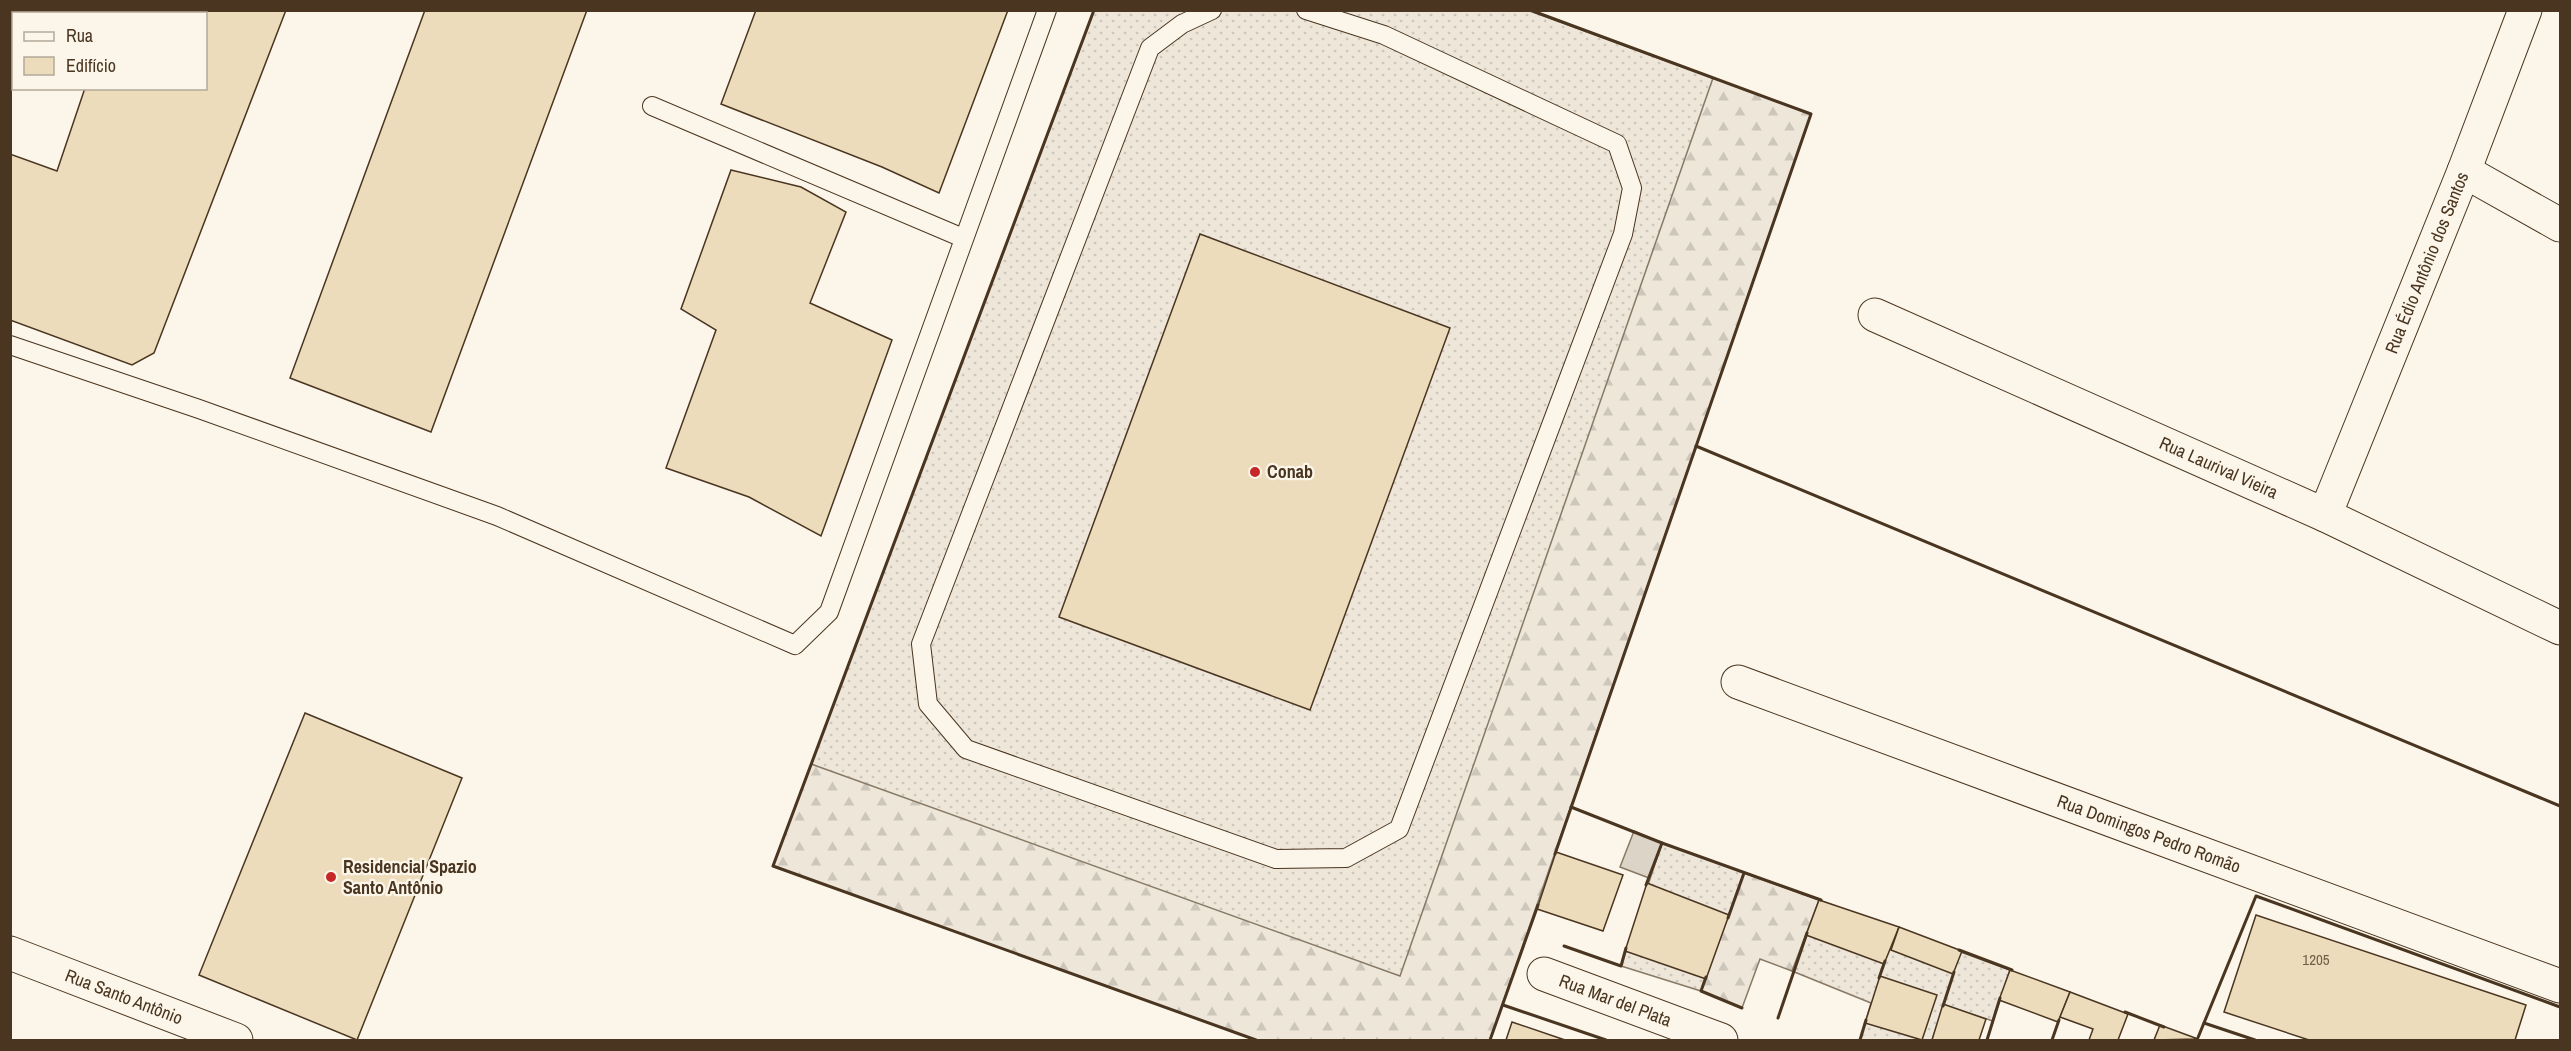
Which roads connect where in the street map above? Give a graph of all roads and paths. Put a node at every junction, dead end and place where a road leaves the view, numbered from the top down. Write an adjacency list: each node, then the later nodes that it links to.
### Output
1 (1047, 10): 8 (lane)
2 (1212, 10): 3 (lane)
3 (1306, 10)
4 (2525, 10): 6 (street, Rua Édio Antônio dos Santos)
5 (652, 106): 8 (lane)
6 (2464, 171): 7 (street); 11 (street, Rua Édio Antônio dos Santos)
7 (2560, 225)
8 (963, 238): 10 (lane)
9 (1875, 315): 11 (street, Rua Laurival Vieira)
10 (10, 345)
11 (2325, 515): 12 (street, Rua Laurival Vieira)
12 (2560, 628)
13 (1738, 682): 16 (street, Rua Domingos Pedro Romão)
14 (10, 953): 17 (street, Rua Santo Antônio)
15 (1544, 974): 18 (street, Rua Mar del Plata)
16 (2560, 986)
17 (236, 1041)
18 (1721, 1041)

